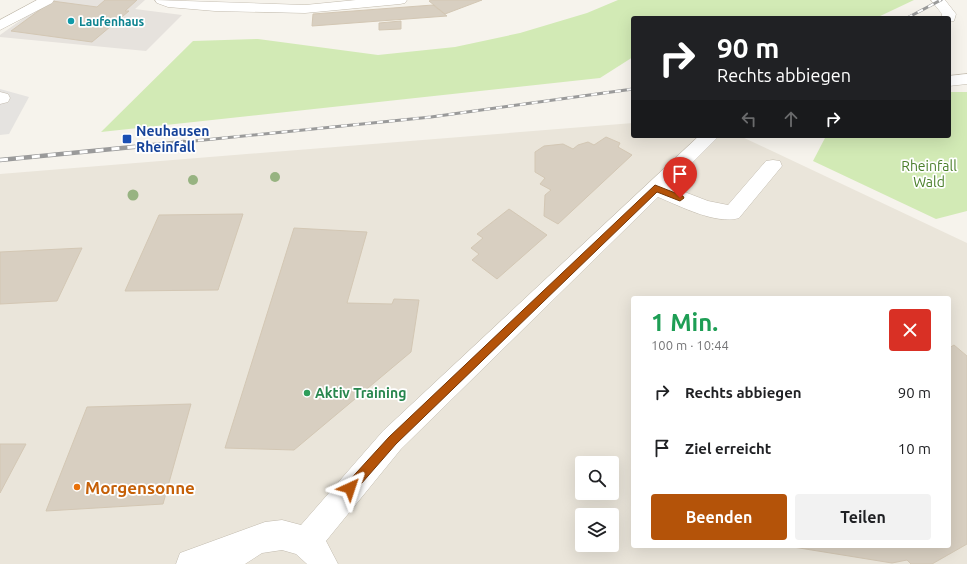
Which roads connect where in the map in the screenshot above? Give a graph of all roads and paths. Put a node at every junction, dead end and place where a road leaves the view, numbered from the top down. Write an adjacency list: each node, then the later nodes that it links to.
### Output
1 (47, 0): 6 (street)
2 (162, 0): 3 (street)
3 (400, 0)
4 (938, 0): 5 (street)
5 (949, 16)
6 (0, 26)
7 (967, 79): 8 (street)
8 (951, 81)
9 (708, 138): 11 (street)
10 (773, 166): 11 (street)
11 (655, 188): 12 (street)
12 (314, 553): 13 (street)
13 (234, 555): 14 (street)
14 (191, 564)

